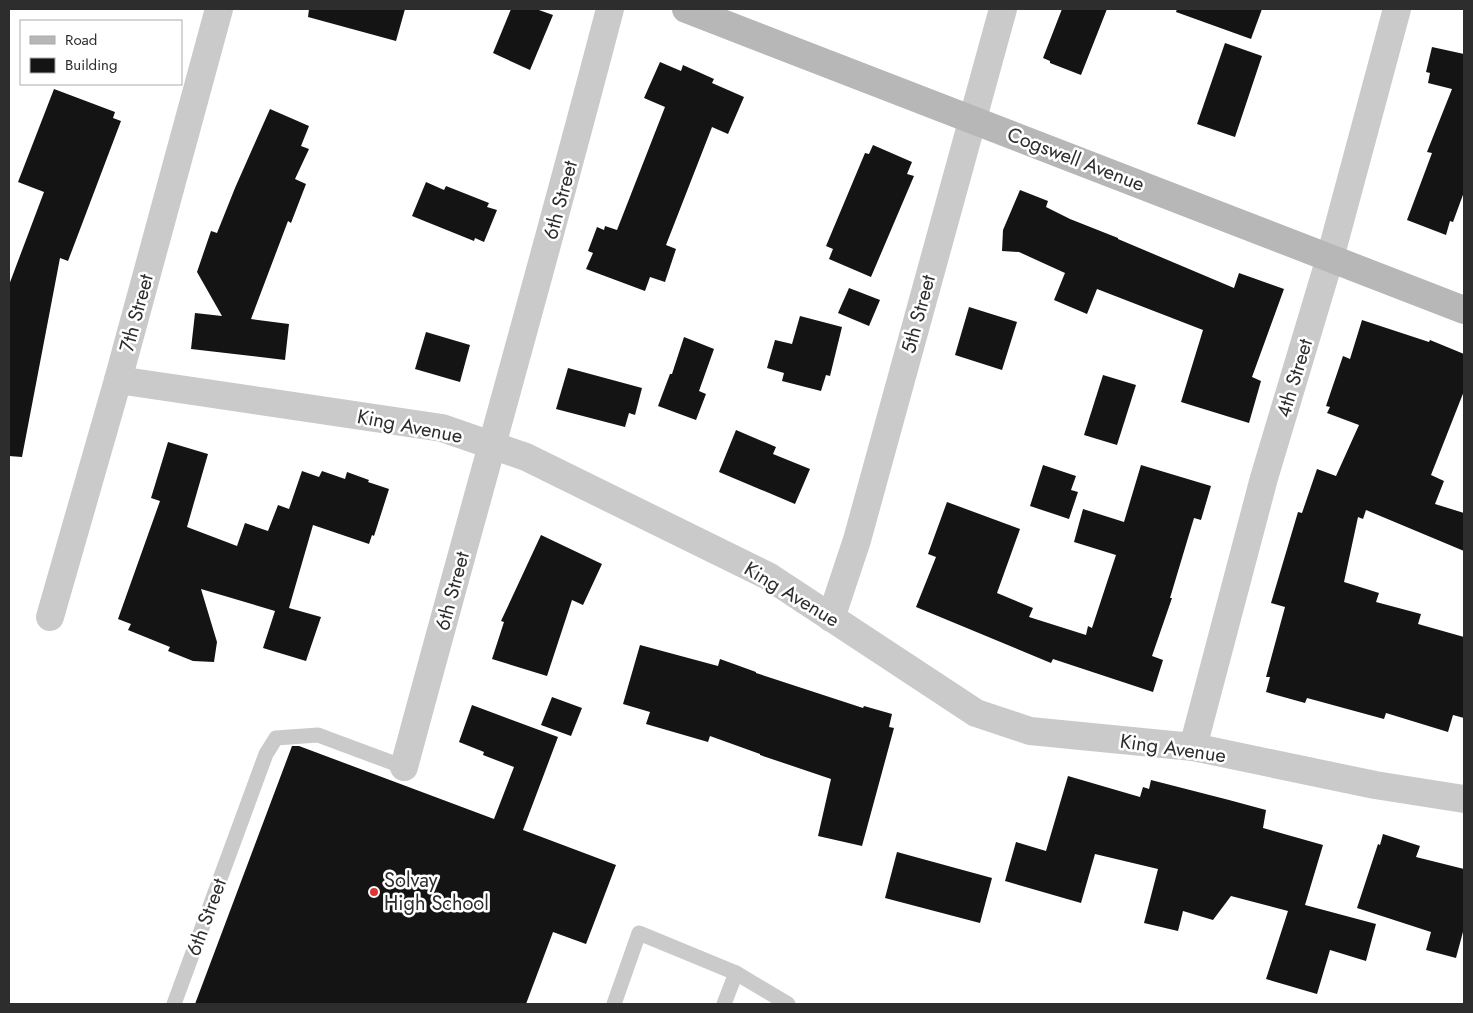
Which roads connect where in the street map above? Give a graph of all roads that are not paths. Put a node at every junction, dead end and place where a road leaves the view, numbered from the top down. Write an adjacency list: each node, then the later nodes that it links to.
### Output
1 (219, 9): 9 (street, 7th Street)
2 (610, 9): 10 (street, 6th Street)
3 (686, 9): 6 (street, Cogswell Avenue)
4 (1003, 9): 6 (street, 5th Street)
5 (1397, 9): 7 (street, 4th Street)
6 (972, 118): 7 (street, Cogswell Avenue); 12 (street, 5th Street)
7 (1330, 258): 8 (street, Cogswell Avenue); 13 (street, 4th Street)
8 (1464, 310)
9 (118, 380): 10 (street, King Avenue); 11 (street, 7th Street)
10 (492, 444): 12 (street, King Avenue); 14 (street, 6th Street)
11 (50, 617)
12 (831, 618): 13 (street, King Avenue)
13 (1193, 748): 15 (street, King Avenue)
14 (404, 767): 17 (lane, 6th Street)
15 (1464, 799)
16 (736, 973): 18 (lane); 19 (lane); 20 (lane)
17 (174, 1004)
18 (614, 1004)
19 (724, 1004)
20 (788, 1004)

